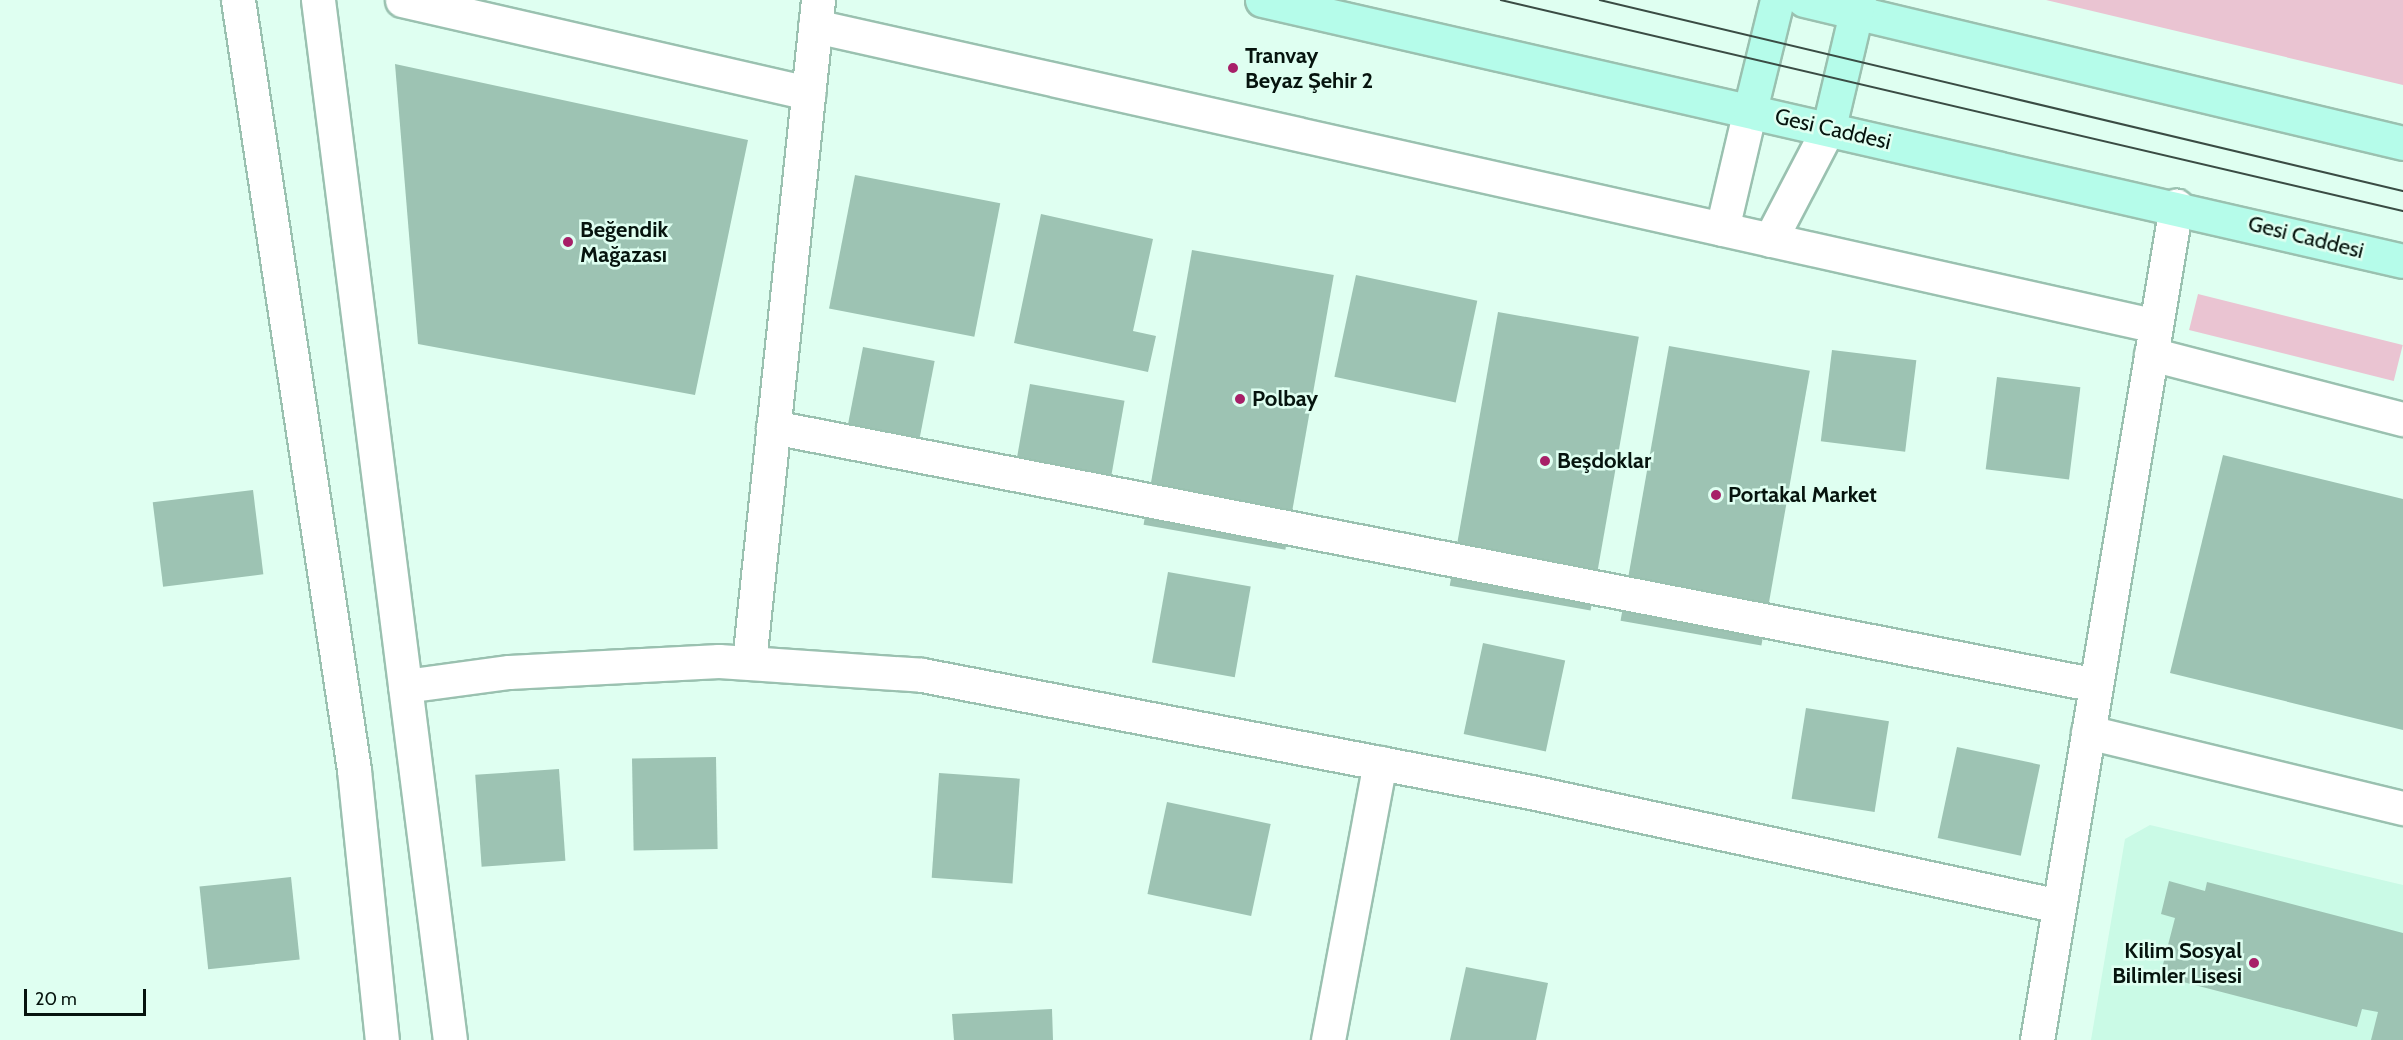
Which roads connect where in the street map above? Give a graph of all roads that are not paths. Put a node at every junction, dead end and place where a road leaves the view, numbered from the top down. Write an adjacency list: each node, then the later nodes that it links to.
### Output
1 (238, 0): 27 (street)
2 (318, 0): 22 (street)
3 (402, 0): 9 (street)
4 (1262, 0): 10 (main road, Gesi Caddesi)
5 (1777, 0): 10 (main road)
6 (1804, 0): 7 (main road)
7 (1857, 6): 11 (main road); 12 (main road)
8 (817, 13): 9 (street); 14 (street)
9 (808, 93): 19 (street)
10 (1750, 110): 11 (main road, Gesi Caddesi); 14 (street)
11 (1829, 128): 13 (main road, Gesi Caddesi); 15 (street)
12 (2403, 143)
13 (2175, 206): 16 (main road, Gesi Caddesi); 17 (street)
14 (1722, 229): 15 (street)
15 (1770, 240): 17 (street)
16 (2403, 261)
17 (2153, 340): 18 (street); 21 (street)
18 (2403, 419)
19 (774, 426): 20 (street); 21 (street)
20 (749, 662): 22 (street); 24 (street)
21 (2096, 685): 23 (street)
22 (405, 686): 28 (street)
23 (2088, 732): 25 (street); 26 (street)
24 (1380, 763): 26 (street); 29 (street)
25 (2403, 808)
26 (2059, 906): 30 (street)
27 (382, 1040)
28 (450, 1040)
29 (1328, 1040)
30 (2037, 1040)

